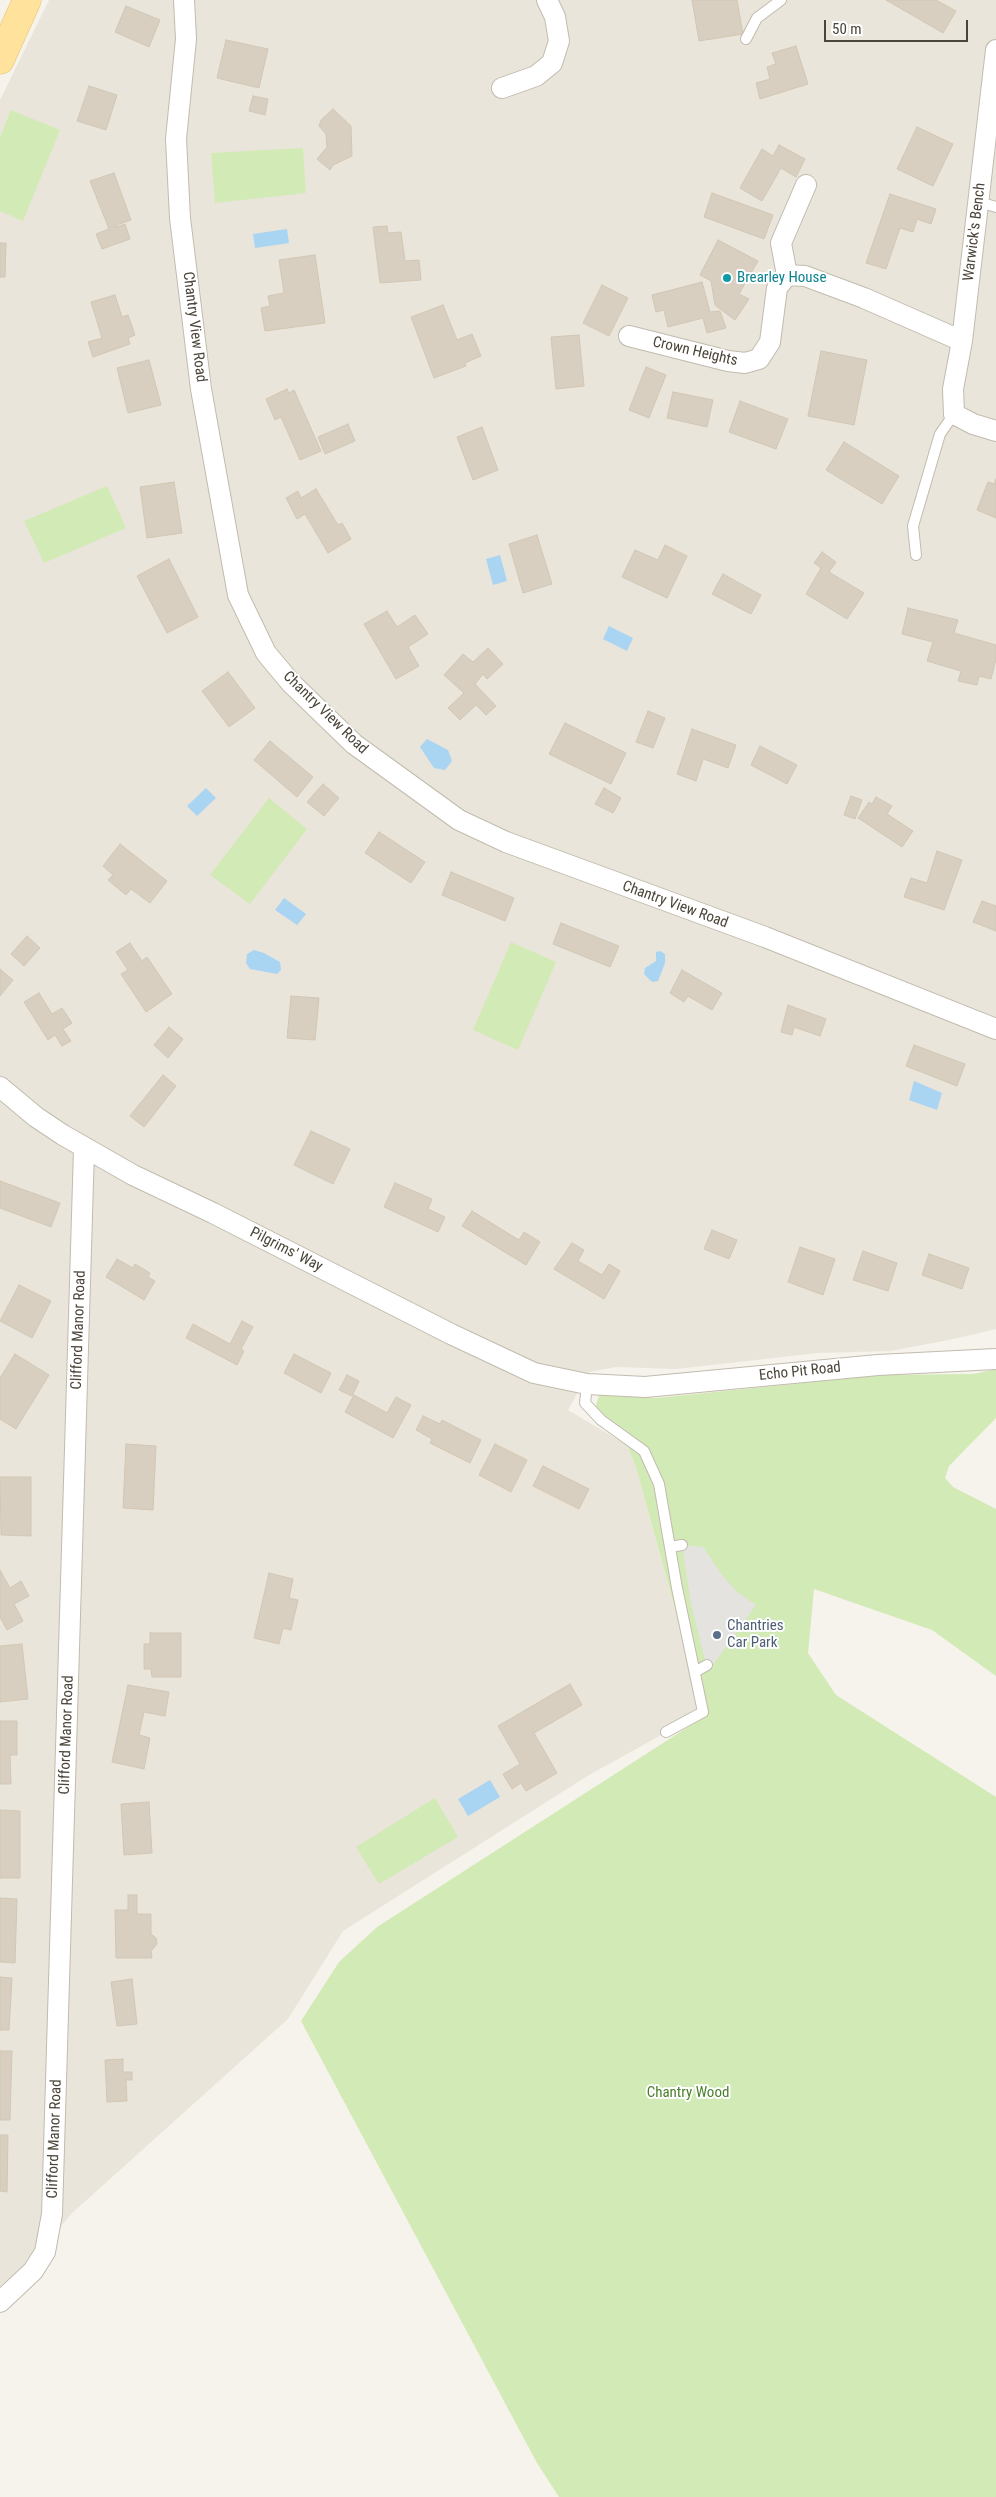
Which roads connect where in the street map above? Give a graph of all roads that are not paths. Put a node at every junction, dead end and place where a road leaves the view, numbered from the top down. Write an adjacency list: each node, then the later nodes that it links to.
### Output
1 (27, 0): 7 (main road)
2 (184, 0): 17 (street, Chantry View Road)
3 (547, 0): 8 (street)
4 (781, 0): 5 (lane)
5 (746, 39)
6 (996, 50): 10 (street, Warwick's Bench)
7 (0, 60)
8 (502, 88)
9 (806, 185): 11 (street)
10 (988, 205): 13 (street, Warwick's Bench)
11 (787, 275): 12 (street, Crown Heights); 13 (street)
12 (629, 336)
13 (962, 341): 14 (street, Warwick's Bench)
14 (954, 414): 15 (street); 16 (lane)
15 (996, 431)
16 (916, 555)
17 (996, 1028)
18 (0, 1087): 19 (street, Pilgrims' Way)
19 (84, 1149): 21 (street, Pilgrims' Way); 27 (street, Clifford Manor Road)
20 (996, 1359): 21 (street, Echo Pit Road)
21 (596, 1385): 23 (lane)
22 (682, 1545): 23 (lane)
23 (670, 1547): 25 (lane)
24 (706, 1665): 25 (lane)
25 (695, 1672): 26 (lane)
26 (666, 1732)
27 (0, 2302)

